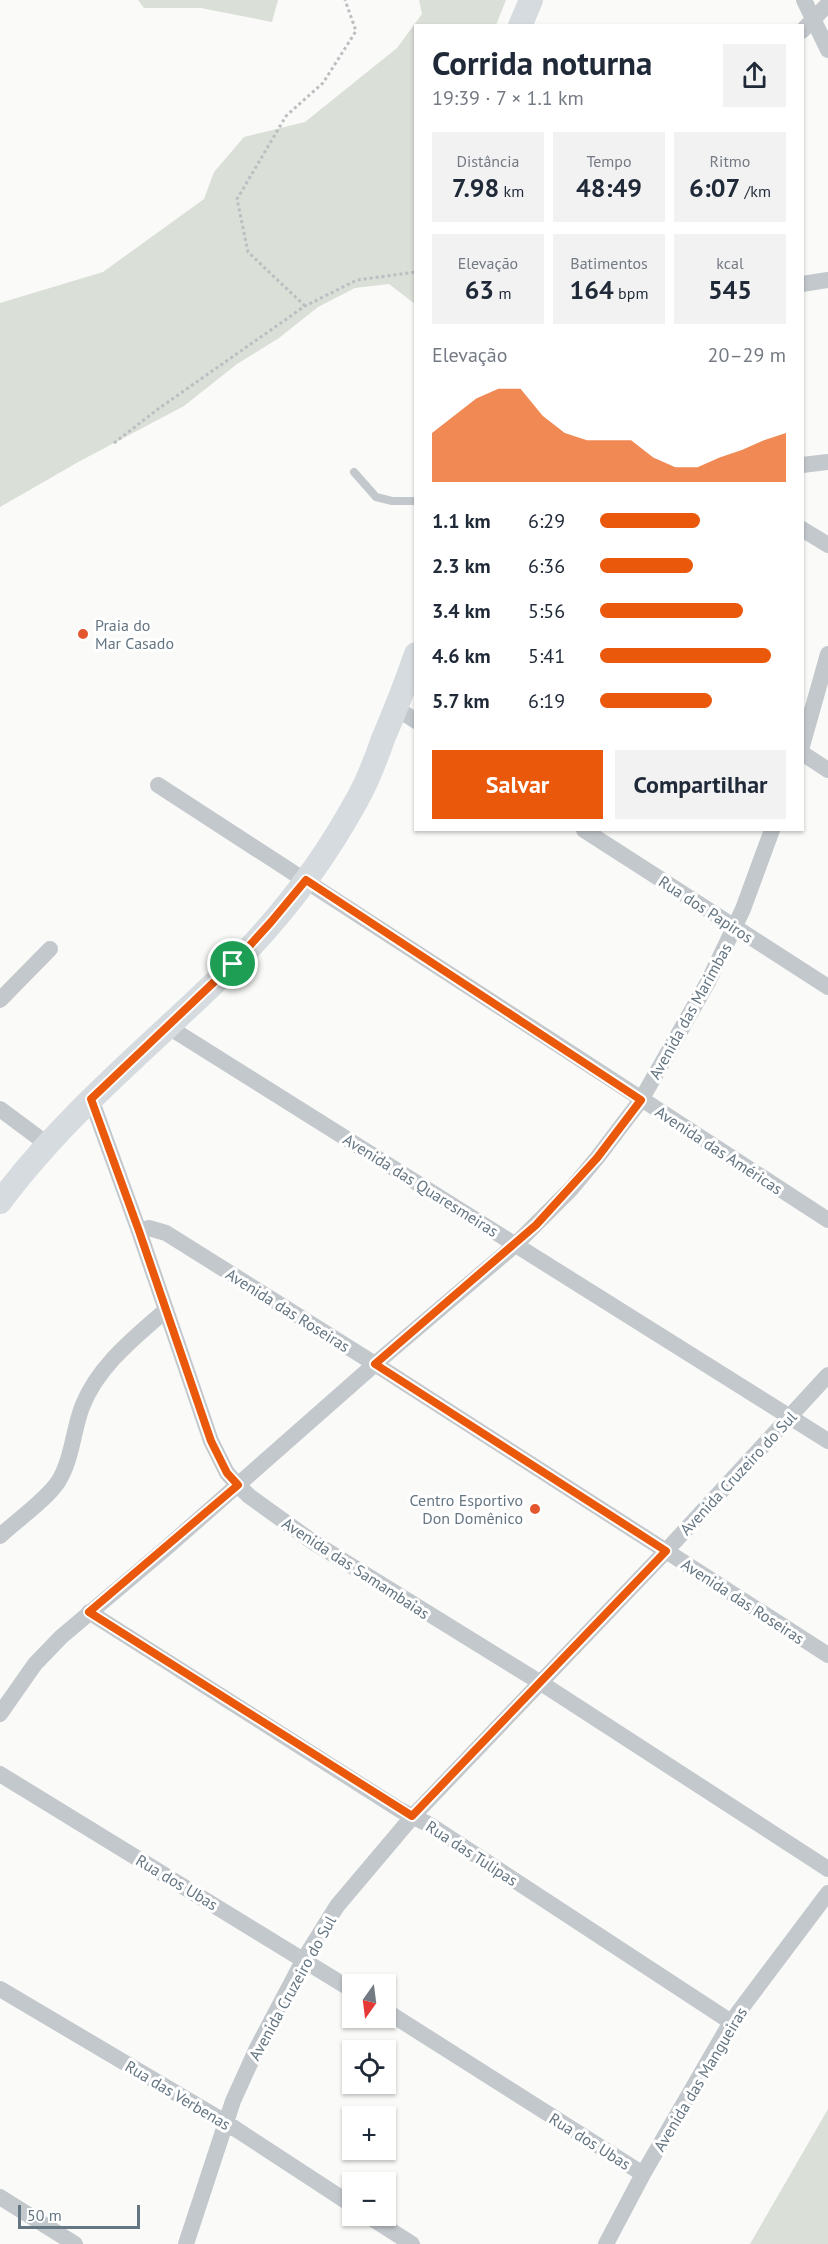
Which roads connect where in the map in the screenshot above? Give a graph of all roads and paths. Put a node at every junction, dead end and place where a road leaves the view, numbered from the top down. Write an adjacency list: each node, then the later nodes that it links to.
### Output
1 (345, 0): 11 (path)
2 (531, 0): 5 (main road)
3 (804, 0): 6 (street)
4 (828, 4): 6 (street)
5 (521, 24)
6 (808, 25): 7 (street)
7 (828, 50)
8 (414, 272): 11 (path)
9 (828, 280): 10 (street)
10 (804, 284)
11 (305, 306): 12 (path)
12 (114, 443)
13 (828, 462): 14 (street)
14 (804, 465)
15 (354, 472): 16 (lane)
16 (414, 501)
17 (804, 530): 18 (street)
18 (828, 545)
19 (828, 654): 22 (street)
20 (414, 666): 21 (main road)
21 (406, 714): 28 (main road)
22 (804, 739)
23 (804, 754): 24 (street)
24 (828, 770)
25 (158, 785): 28 (street, Avenida das Américas)
26 (586, 831): 29 (street, Rua dos Papiros)
27 (772, 831): 29 (street, Avenida das Marimbas)
28 (306, 880): 33 (main road); 35 (street, Avenida das Américas)
29 (735, 928): 31 (street, Rua dos Papiros); 35 (street, Avenida das Marimbas)
30 (51, 949): 32 (street)
31 (828, 987)
32 (4, 992)
33 (167, 1026): 34 (main road); 41 (street, Avenida das Quaresmeiras)
34 (91, 1099): 37 (main road); 40 (street, Avenida das Samambaias)
35 (641, 1100): 39 (street, Avenida das Américas); 41 (street, Avenida das Marimbas)
36 (0, 1109): 37 (street)
37 (47, 1144): 38 (main road)
38 (0, 1202)
39 (828, 1220)
40 (139, 1231): 42 (street, Avenida das Samambaias); 43 (street, Avenida das Roseiras)
41 (515, 1245): 43 (street, Avenida das Marimbas); 45 (street, Avenida das Quaresmeiras)
42 (166, 1310): 47 (street, Avenida das Samambaias); 48 (street)
43 (375, 1364): 47 (street, Avenida das Marimbas); 49 (street, Avenida das Roseiras)
44 (828, 1374): 45 (street, Avenida Cruzeiro do Sul)
45 (790, 1418): 46 (street, Avenida das Quaresmeiras); 49 (street, Avenida Cruzeiro do Sul)
46 (828, 1441)
47 (238, 1485): 50 (street, Avenida das Marimbas); 52 (street, Avenida das Samambaias)
48 (0, 1536)
49 (666, 1551): 51 (street, Avenida das Roseiras); 52 (street, Avenida Cruzeiro do Sul)
50 (89, 1612): 53 (street, Avenida das Marimbas); 55 (street, Rua das Tulipas)
51 (828, 1655)
52 (541, 1683): 55 (street, Avenida Cruzeiro do Sul); 56 (street, Avenida das Samambaias)
53 (0, 1714)
54 (0, 1774): 58 (street, Rua dos Ubas)
55 (412, 1816): 58 (street, Avenida Cruzeiro do Sul); 62 (street, Rua das Tulipas)
56 (828, 1869)
57 (828, 1893): 62 (street, Avenida das Mangueiras)
58 (304, 1959): 59 (street, Rua dos Ubas); 63 (street, Avenida Cruzeiro do Sul)
59 (342, 1984)
60 (0, 1989): 63 (street, Rua das Verbenas)
61 (396, 2017): 64 (street, Rua dos Ubas)
62 (731, 2022): 64 (street, Avenida das Mangueiras)
63 (225, 2122): 66 (street, Rua das Verbenas); 69 (street, Avenida Cruzeiro do Sul)
64 (643, 2174): 71 (street, Avenida das Mangueiras)
65 (0, 2197): 68 (street)
66 (342, 2198)
67 (384, 2226): 70 (street)
68 (75, 2244)
69 (186, 2244)
70 (412, 2244)
71 (606, 2244)

